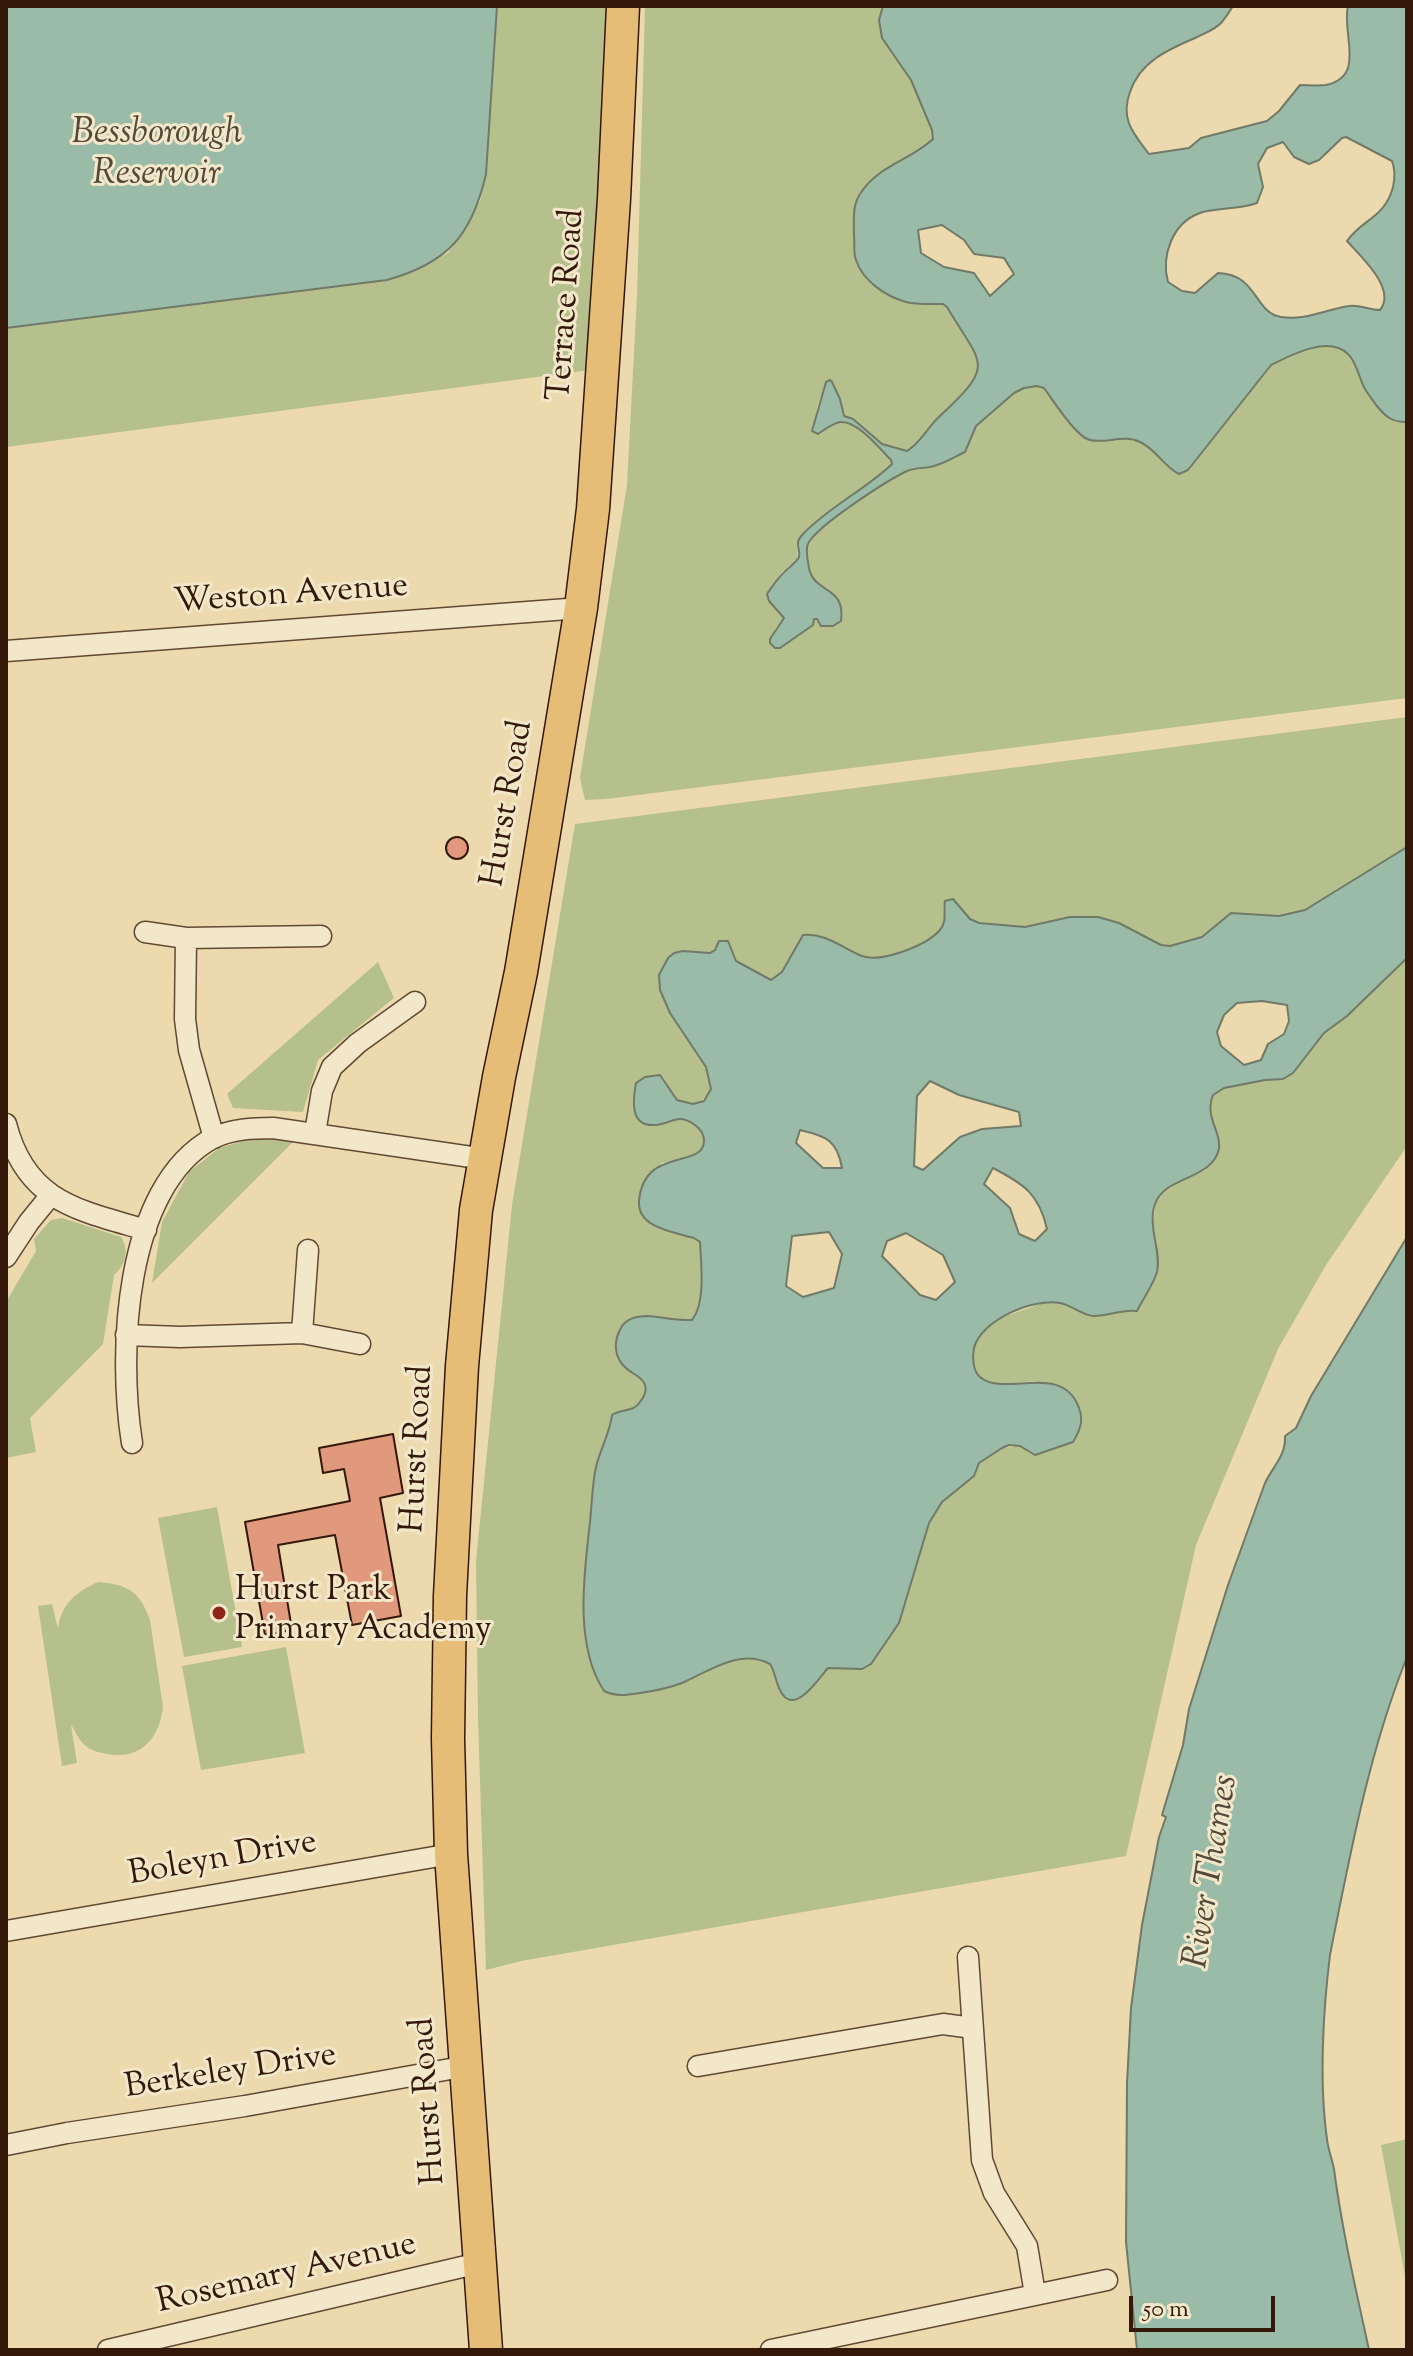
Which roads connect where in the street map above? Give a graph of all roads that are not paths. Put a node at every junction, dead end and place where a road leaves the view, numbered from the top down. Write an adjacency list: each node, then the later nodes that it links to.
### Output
1 (623, 6): 2 (main road, Terrace Road)
2 (581, 608): 3 (street, Weston Avenue); 11 (main road, Hurst Road)
3 (6, 651)
4 (145, 932): 6 (street)
5 (321, 936): 6 (street)
6 (186, 938): 10 (street)
7 (415, 1002): 9 (street)
8 (6, 1124): 12 (street)
9 (315, 1133): 10 (street); 11 (street)
10 (214, 1138): 13 (street)
11 (485, 1159): 20 (main road, Hurst Road)
12 (51, 1195): 13 (street); 15 (street)
13 (146, 1230): 17 (street)
14 (308, 1250): 16 (street)
15 (6, 1257)
16 (302, 1333): 17 (street); 18 (street)
17 (126, 1335): 19 (street)
18 (360, 1344)
19 (132, 1443)
20 (451, 1854): 21 (street, Boleyn Drive); 24 (main road, Hurst Road)
21 (6, 1931)
22 (968, 1957): 23 (street)
23 (973, 2028): 25 (street); 29 (street)
24 (467, 2066): 26 (street, Berkeley Drive); 27 (main road, Hurst Road)
25 (698, 2066)
26 (6, 2145)
27 (479, 2263): 30 (street, Rosemary Avenue); 31 (main road, Hurst Road)
28 (1107, 2280): 29 (street)
29 (1035, 2294): 32 (street)
30 (108, 2350)
31 (486, 2350)
32 (771, 2350)

